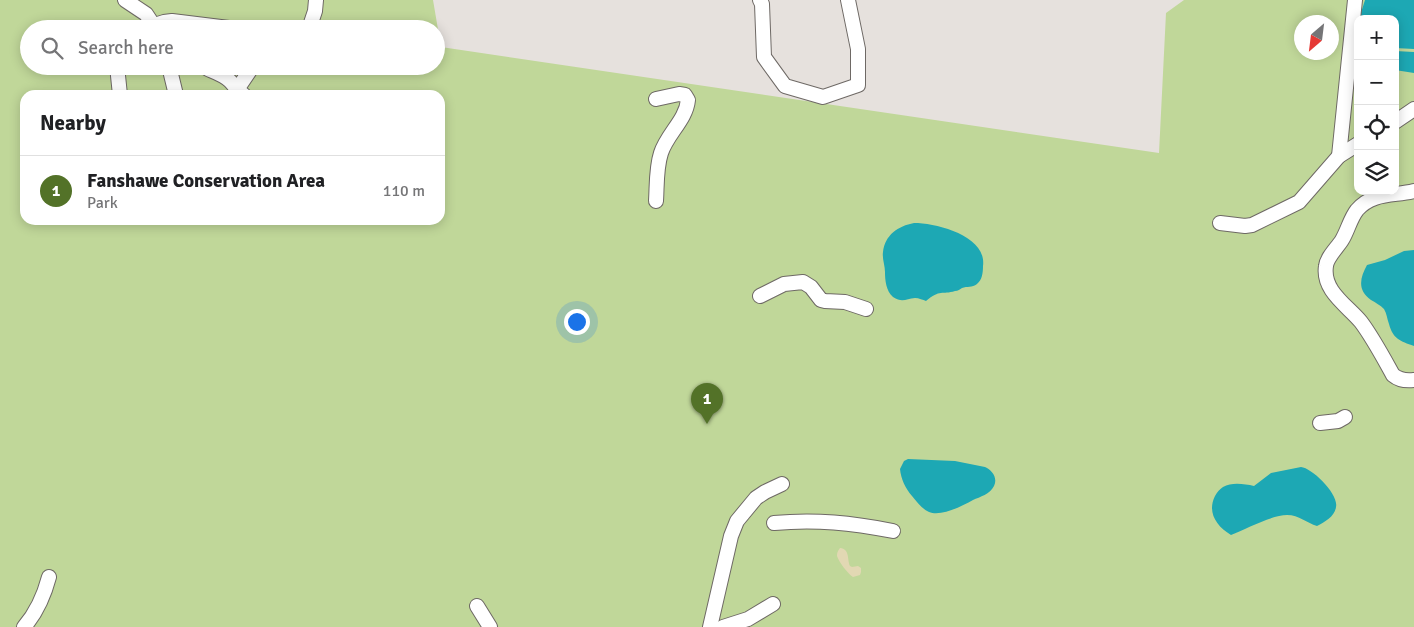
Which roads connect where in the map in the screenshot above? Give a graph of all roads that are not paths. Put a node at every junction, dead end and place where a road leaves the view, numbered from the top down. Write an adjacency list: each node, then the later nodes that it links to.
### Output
1 (125, 0): 6 (lane)
2 (316, 0): 7 (lane)
3 (760, 0): 4 (lane)
4 (848, 0)
5 (1355, 0): 20 (lane)
6 (148, 20)
7 (312, 20)
8 (118, 75): 12 (lane)
9 (171, 75): 13 (lane)
10 (222, 75): 14 (lane)
11 (249, 75): 15 (lane)
12 (119, 90)
13 (175, 90)
14 (237, 90)
15 (241, 90)
16 (656, 99): 22 (lane)
17 (1414, 109): 18 (lane)
18 (1399, 119)
19 (1354, 147): 20 (lane)
20 (1339, 156): 23 (lane)
21 (1414, 191): 26 (lane)
22 (656, 201)
23 (1220, 223)
24 (760, 296): 25 (lane)
25 (866, 309)
26 (1414, 380)
27 (1345, 417): 28 (lane)
28 (1320, 424)
29 (782, 484): 37 (lane)
30 (774, 523): 31 (lane)
31 (893, 531)
32 (49, 577): 35 (lane)
33 (773, 604): 38 (lane)
34 (477, 606): 36 (lane)
35 (24, 627)
36 (490, 627)
37 (710, 627)
38 (723, 627)

